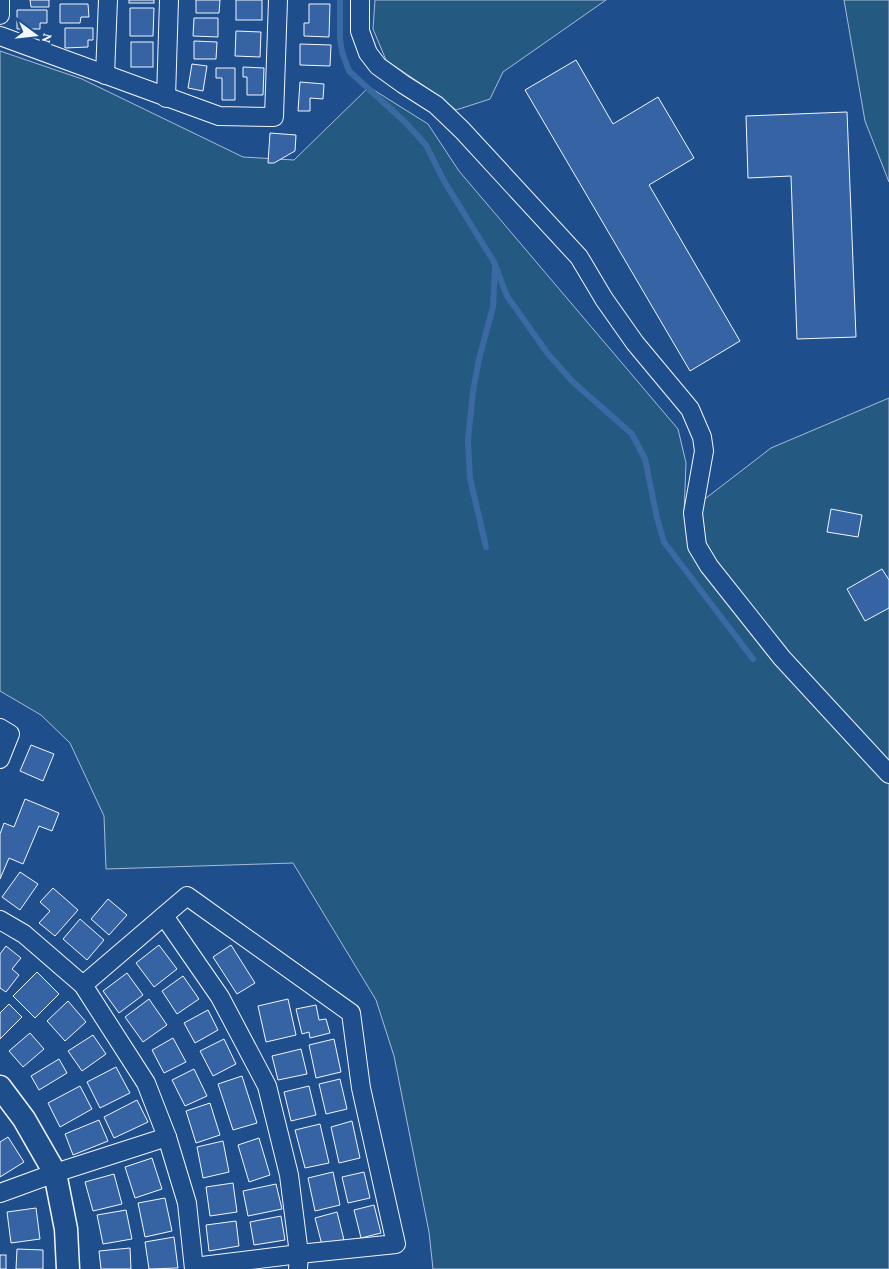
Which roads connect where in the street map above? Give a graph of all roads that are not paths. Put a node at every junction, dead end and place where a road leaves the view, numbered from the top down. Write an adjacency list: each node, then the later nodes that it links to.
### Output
1 (0, 0): 6 (street)
2 (108, 0): 8 (street)
3 (169, 0): 9 (street)
4 (278, 0): 9 (street)
5 (360, 0): 12 (street)
6 (0, 15)
7 (0, 36): 8 (street)
8 (105, 75): 9 (street)
9 (166, 98)
10 (0, 728): 11 (street)
11 (0, 759)
12 (889, 774)
13 (164, 916): 15 (street); 20 (street); 20 (street)
14 (0, 920): 15 (street)
15 (83, 985): 17 (street)
16 (0, 1087): 18 (street)
17 (167, 1137): 18 (street); 21 (street)
18 (54, 1173): 19 (street); 22 (street)
19 (0, 1193)
20 (298, 1261): 21 (street)
21 (194, 1268)
22 (68, 1269)

